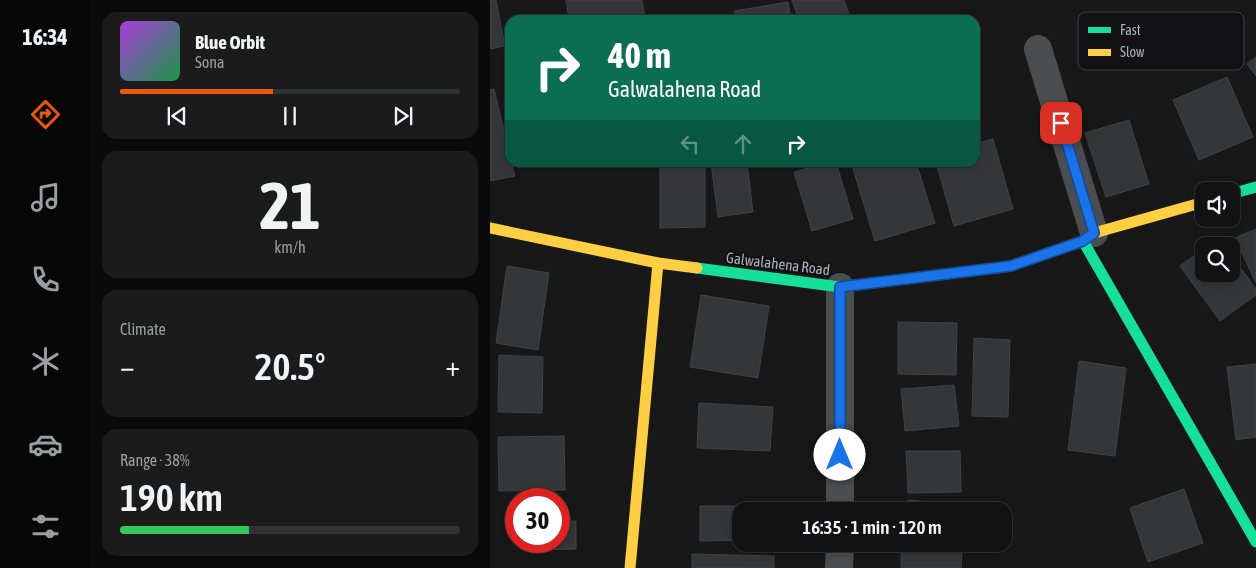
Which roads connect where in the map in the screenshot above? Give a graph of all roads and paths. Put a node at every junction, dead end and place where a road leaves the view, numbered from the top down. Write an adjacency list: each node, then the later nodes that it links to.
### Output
1 (1038, 49): 6 (street)
2 (1256, 187): 3 (street)
3 (1240, 191)
4 (1195, 205): 6 (street, Galwalahena Road)
5 (490, 228): 7 (street, Galwalahena Road)
6 (1089, 237): 8 (street, Galwalahena Road); 10 (street)
7 (658, 263): 8 (street, Galwalahena Road); 12 (street)
8 (840, 287): 9 (street)
9 (840, 502)
10 (1256, 542)
11 (840, 552): 13 (street)
12 (630, 568)
13 (840, 568)

